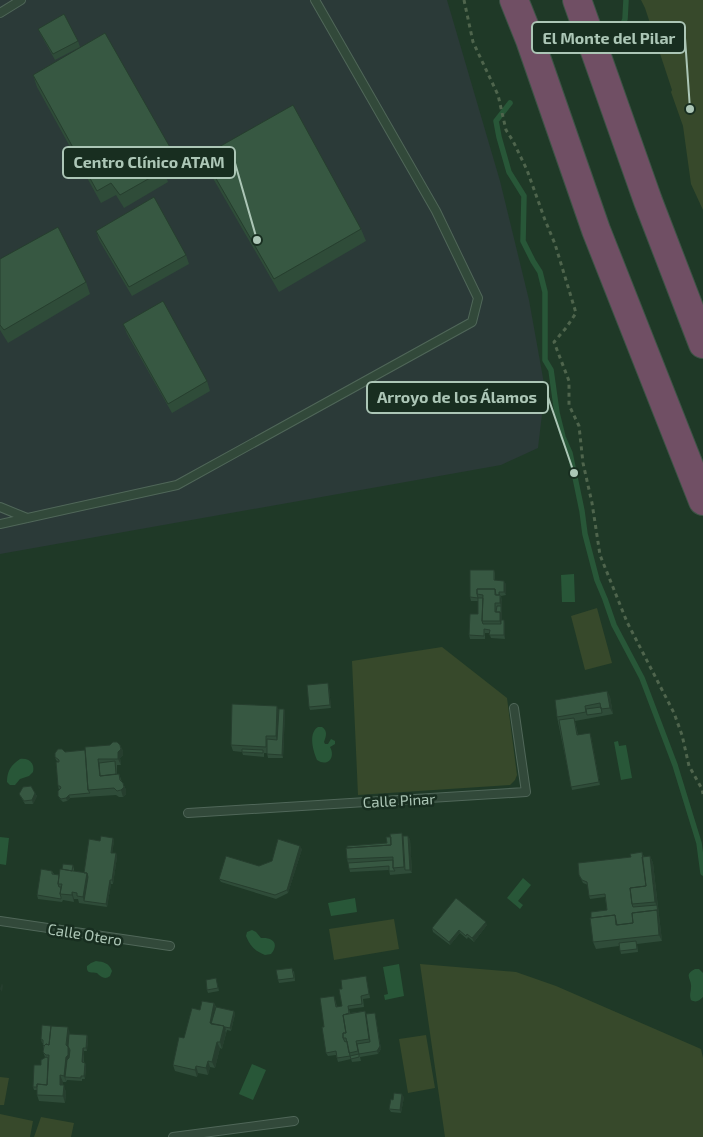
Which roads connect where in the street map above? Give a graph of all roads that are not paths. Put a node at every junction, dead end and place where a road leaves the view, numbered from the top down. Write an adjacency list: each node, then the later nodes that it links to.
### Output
1 (21, 0): 5 (lane)
2 (315, 0): 9 (lane)
3 (514, 0): 7 (highway)
4 (577, 0): 6 (highway)
5 (0, 12)
6 (703, 344)
7 (703, 502)
8 (0, 507): 9 (lane)
9 (27, 518): 10 (lane)
10 (0, 524)
11 (514, 708): 12 (lane, Calle Pinar)
12 (188, 813)
13 (0, 921): 14 (lane, Calle Otero)
14 (170, 946)
15 (294, 1121): 16 (lane)
16 (173, 1137)

